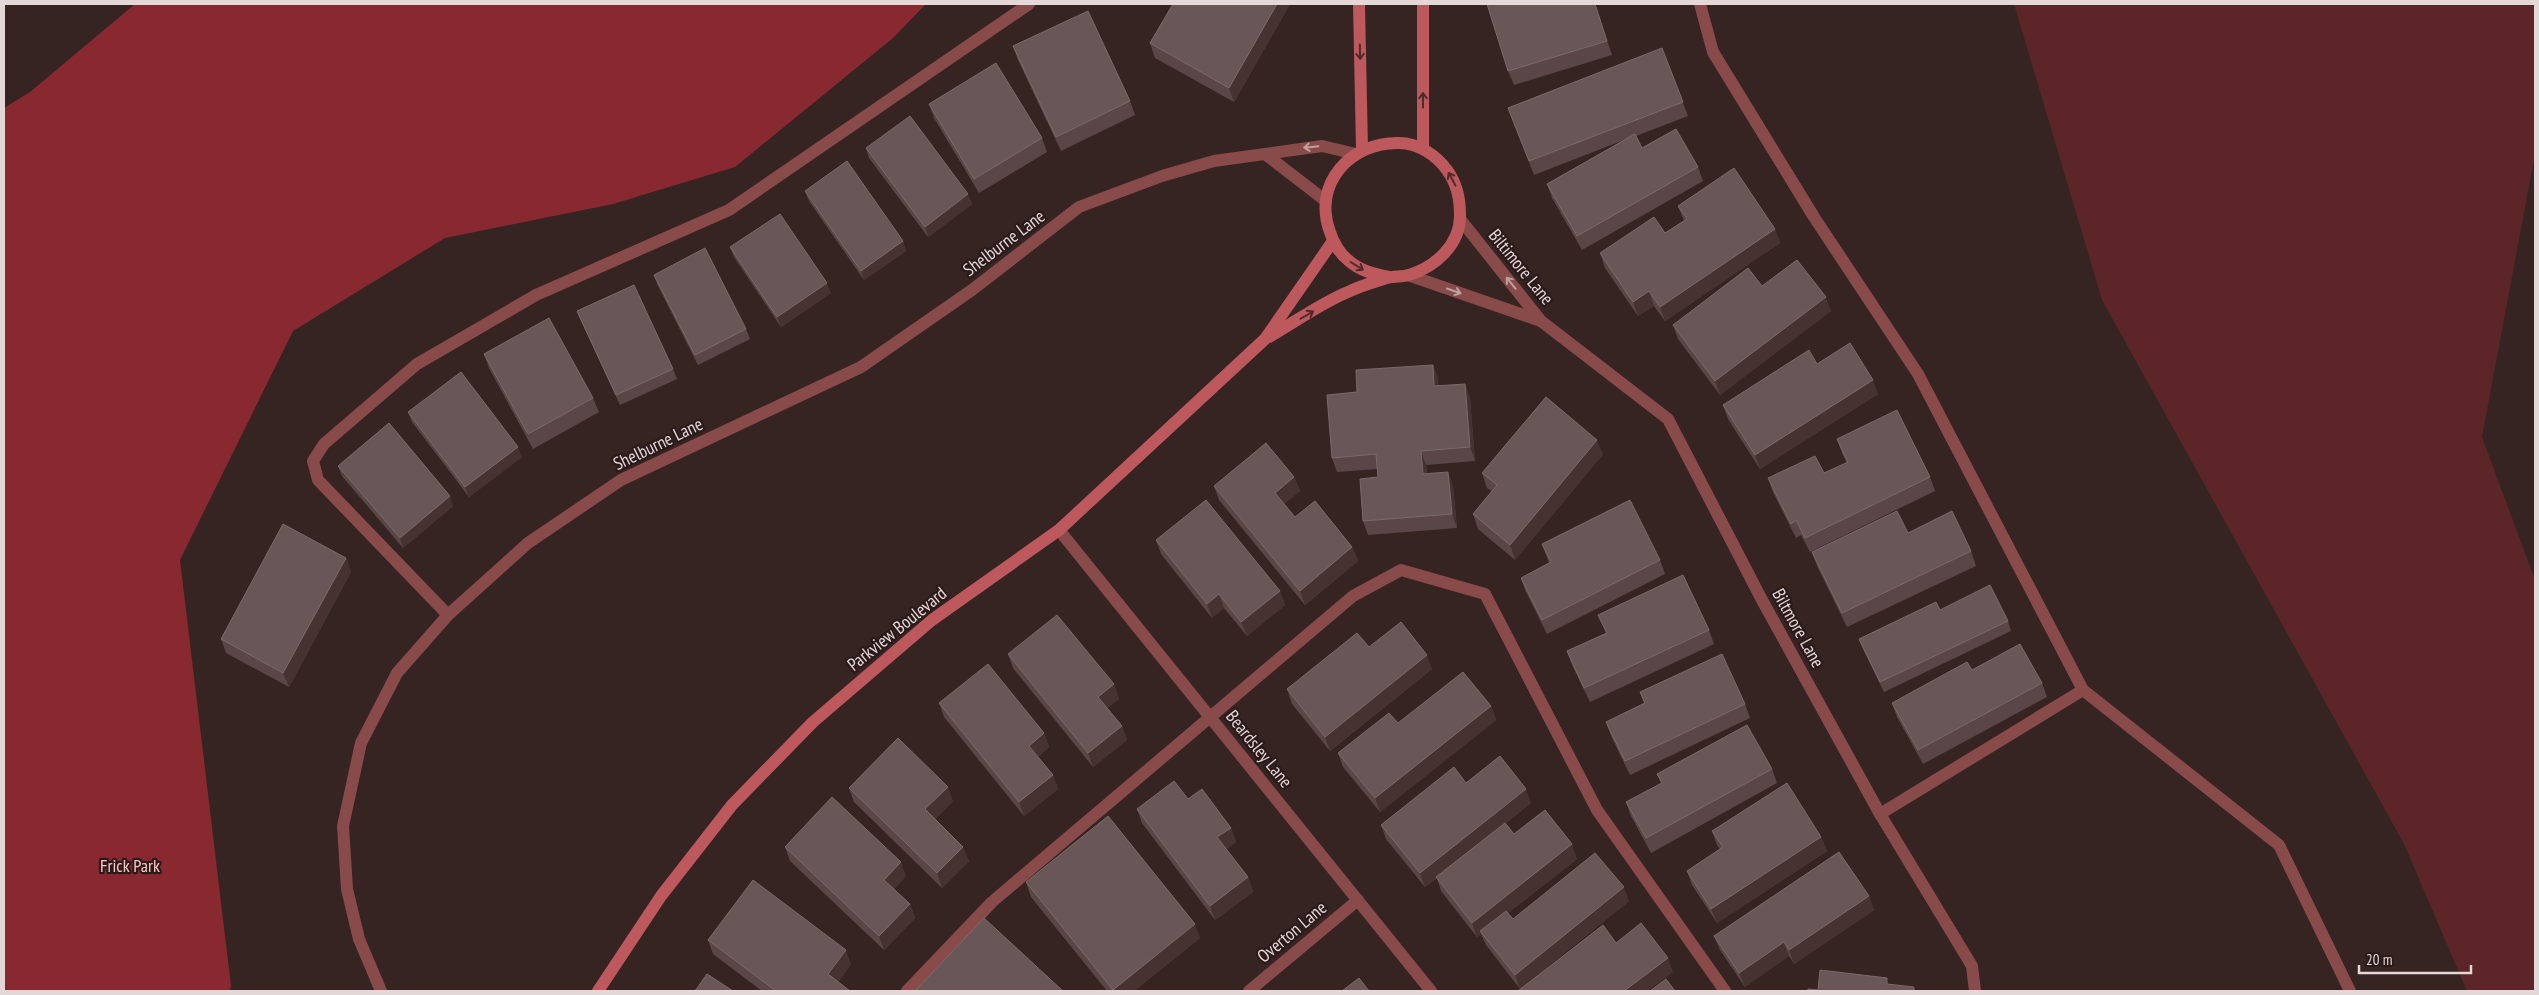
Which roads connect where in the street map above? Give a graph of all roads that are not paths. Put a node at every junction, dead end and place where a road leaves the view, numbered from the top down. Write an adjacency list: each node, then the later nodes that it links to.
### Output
1 (1029, 4): 16 (street)
2 (1360, 4): 6 (street, one-way to 6)
3 (1423, 4): 5 (street, one-way to 3)
4 (1700, 4): 17 (street)
5 (1423, 148): 6 (street, Parkview Boulevard); 9 (street, Parkview Boulevard, one-way to 5)
6 (1359, 152): 7 (street, Shelburne Lane, one-way to 7); 8 (street, Parkview Boulevard)
7 (1265, 154): 8 (street); 16 (street, Shelburne Lane)
8 (1326, 200): 10 (street, Parkview Boulevard)
9 (1460, 219): 11 (street, Parkview Boulevard); 13 (street, Biltimore Lane, one-way to 9)
10 (1333, 241): 12 (street, Parkview Boulevard, one-way to 12); 14 (street, Parkview Boulevard)
11 (1408, 275): 12 (street, Parkview Boulevard); 13 (street, Biltimore Lane, one-way to 13)
12 (1389, 277): 14 (street, Parkview Boulevard, one-way to 12)
13 (1541, 321): 19 (street, Biltmore Lane)
14 (1265, 339): 15 (street, Parkview Boulevard)
15 (1059, 530): 18 (street, Beardsley Lane); 22 (street, Parkview Boulevard)
16 (448, 615): 21 (street, Shelburne Lane)
17 (2083, 690): 19 (street); 28 (street)
18 (1211, 717): 20 (street, Beardsley Lane); 23 (street); 26 (street)
19 (1880, 814): 27 (street, Biltmore Lane)
20 (1358, 900): 24 (street, Overton Lane); 25 (street, Beardsley Lane)
21 (381, 991)
22 (598, 991)
23 (907, 991)
24 (1248, 991)
25 (1431, 991)
26 (1725, 991)
27 (1975, 991)
28 (2350, 991)

